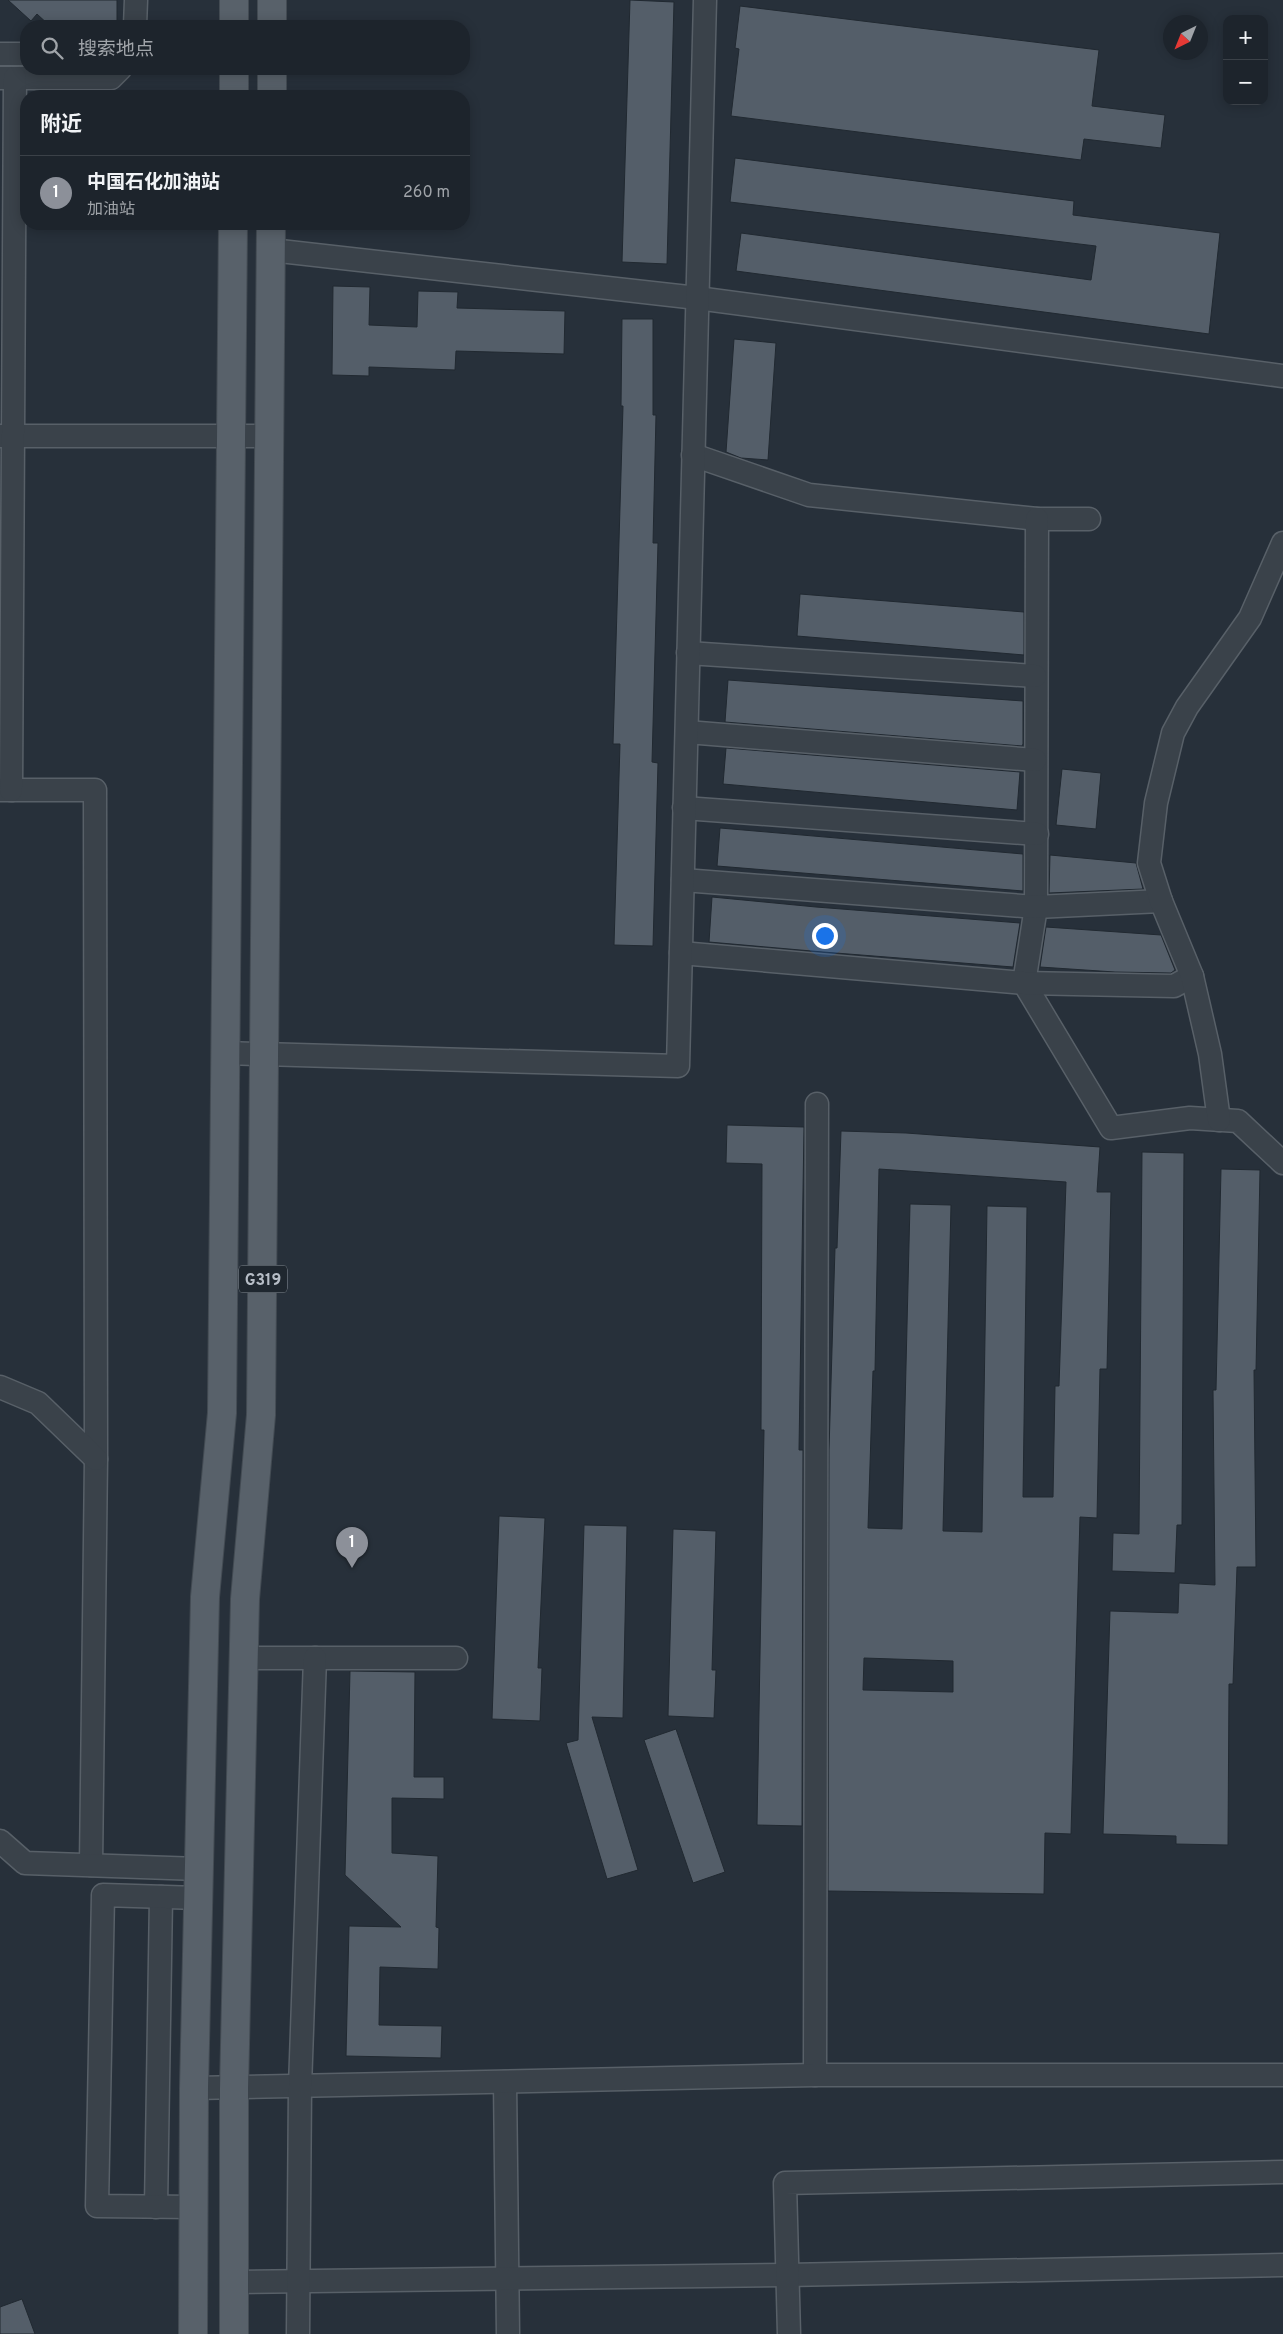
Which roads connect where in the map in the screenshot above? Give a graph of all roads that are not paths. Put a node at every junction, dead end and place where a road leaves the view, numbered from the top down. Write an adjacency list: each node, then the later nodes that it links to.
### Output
1 (136, 0): 5 (street)
2 (234, 0): 6 (main road)
3 (272, 0): 7 (main road)
4 (705, 0): 20 (street)
5 (136, 20)
6 (234, 20)
7 (272, 20)
8 (0, 54): 9 (street)
9 (20, 54)
10 (114, 75): 13 (street)
11 (234, 75): 14 (main road)
12 (272, 75): 15 (main road)
13 (7, 78): 16 (street)
14 (234, 90)
15 (272, 90)
16 (7, 153): 19 (street)
17 (233, 230): 24 (main road, G319)
18 (271, 237): 20 (street); 25 (main road, G319)
19 (7, 240): 21 (street)
20 (697, 298): 22 (street); 26 (street)
21 (6, 325): 23 (street)
22 (1283, 376)
23 (6, 436): 24 (street); 29 (street)
24 (231, 436): 25 (street); 46 (main road, G319)
25 (270, 436): 47 (main road, G319)
26 (693, 455): 27 (street); 32 (street)
27 (1037, 519): 28 (street); 33 (street)
28 (1089, 519)
29 (6, 525): 31 (street)
30 (1283, 543): 41 (street)
31 (6, 616): 34 (street)
32 (688, 653): 33 (street); 35 (street)
33 (1035, 676): 36 (street)
34 (6, 700): 37 (street)
35 (686, 732): 36 (street); 38 (street)
36 (1035, 760): 39 (street)
37 (5, 790): 52 (street)
38 (684, 808): 39 (street); 40 (street)
39 (1037, 834): 42 (street)
40 (683, 880): 42 (street); 43 (street)
41 (1161, 901): 42 (street); 44 (street)
42 (1036, 907): 45 (street)
43 (681, 953): 45 (street); 47 (street)
44 (1192, 976): 45 (street); 49 (street)
45 (1024, 983): 49 (street)
46 (226, 1053): 47 (street); 58 (main road, G319)
47 (264, 1055): 53 (main road, G319)
48 (817, 1104): 61 (street)
49 (1219, 1120): 50 (street)
50 (1283, 1163)
51 (0, 1387): 52 (street)
52 (96, 1459): 57 (street)
53 (244, 1658): 54 (street); 66 (main road, G319)
54 (315, 1658): 55 (street); 64 (street)
55 (456, 1658)
56 (0, 1841): 57 (street)
57 (91, 1865): 58 (street)
58 (199, 1868): 60 (main road, G319)
59 (161, 1897): 60 (street); 68 (street); 68 (street)
60 (198, 1898): 65 (main road, G319)
61 (815, 2075): 62 (street); 63 (street)
62 (1283, 2075)
63 (505, 2082): 64 (street); 72 (street)
64 (300, 2087): 66 (street); 73 (street)
65 (194, 2088): 66 (street); 69 (main road, G319)
66 (234, 2089): 74 (main road, G319)
67 (1283, 2172): 71 (street)
68 (156, 2207): 69 (street)
69 (194, 2207): 75 (main road, G319)
70 (1283, 2265): 71 (street)
71 (787, 2275): 72 (street); 79 (street)
72 (508, 2277): 73 (street); 78 (street)
73 (298, 2281): 74 (street); 77 (street)
74 (234, 2282): 76 (main road, G319)
75 (193, 2334)
76 (234, 2334)
77 (298, 2334)
78 (508, 2334)
79 (789, 2334)

